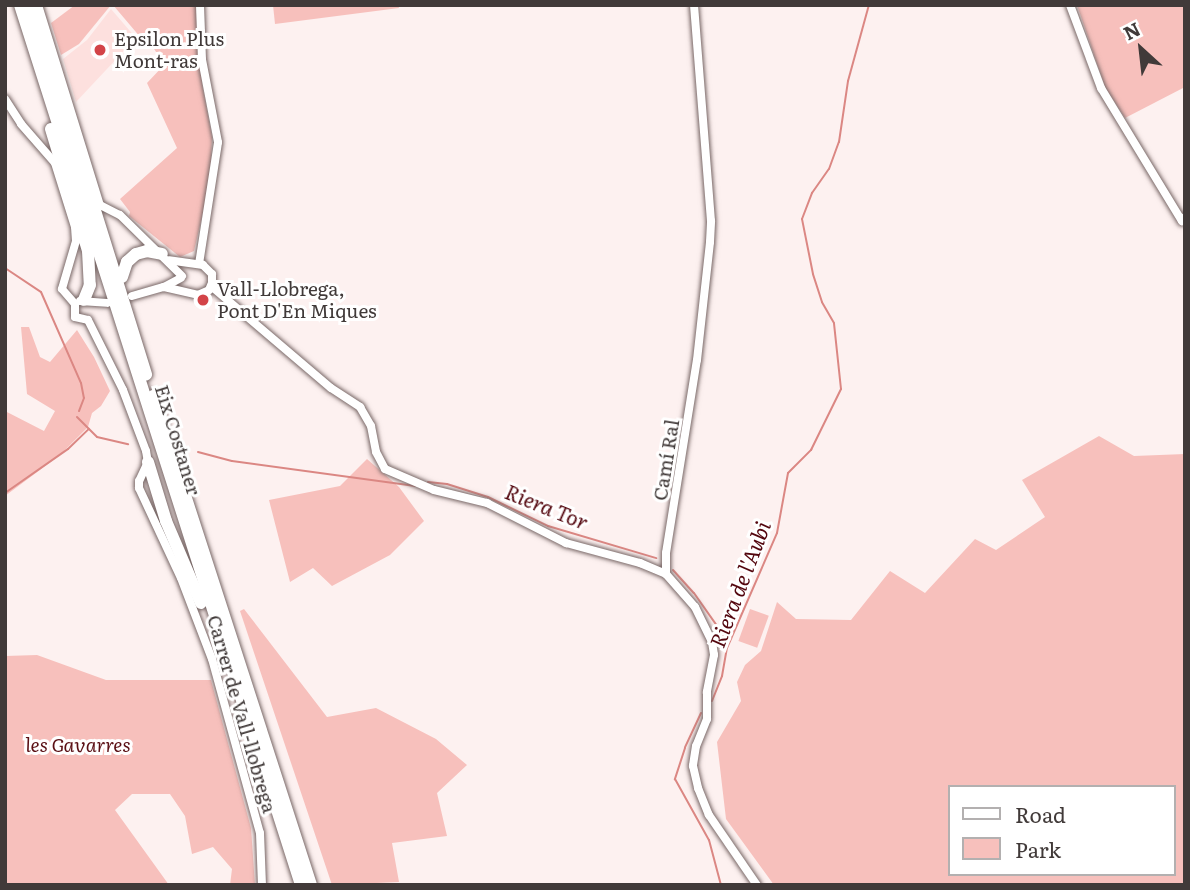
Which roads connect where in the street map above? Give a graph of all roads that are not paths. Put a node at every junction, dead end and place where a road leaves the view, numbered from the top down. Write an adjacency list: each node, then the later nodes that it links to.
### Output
1 (12, 5): 19 (highway)
2 (20, 5): 26 (highway, Eix Costaner)
3 (31, 5): 21 (highway)
4 (38, 5): 9 (street)
5 (200, 5): 12 (street)
6 (694, 5): 25 (street, Camí Ral)
7 (1070, 5): 10 (street)
8 (5, 99): 19 (street)
9 (100, 205): 11 (street); 13 (highway)
10 (1185, 217)
11 (166, 257): 12 (street); 13 (highway); 14 (street)
12 (195, 264): 14 (street); 15 (street)
13 (122, 277): 21 (highway)
14 (182, 277): 16 (street); 17 (street)
15 (211, 286): 17 (street); 25 (street)
16 (164, 287): 17 (street); 18 (street)
17 (187, 291)
18 (132, 296)
19 (83, 302): 20 (street); 20 (street); 20 (street)
20 (91, 316): 22 (street)
21 (149, 383): 29 (highway)
22 (148, 462): 23 (highway); 24 (street)
23 (153, 479): 24 (street); 26 (highway)
24 (139, 481): 27 (street, Carrer de Vall-llobrega)
25 (666, 575): 30 (street)
26 (237, 690): 28 (highway, Eix Costaner)
27 (262, 885)
28 (301, 885)
29 (311, 885)
30 (757, 885)

